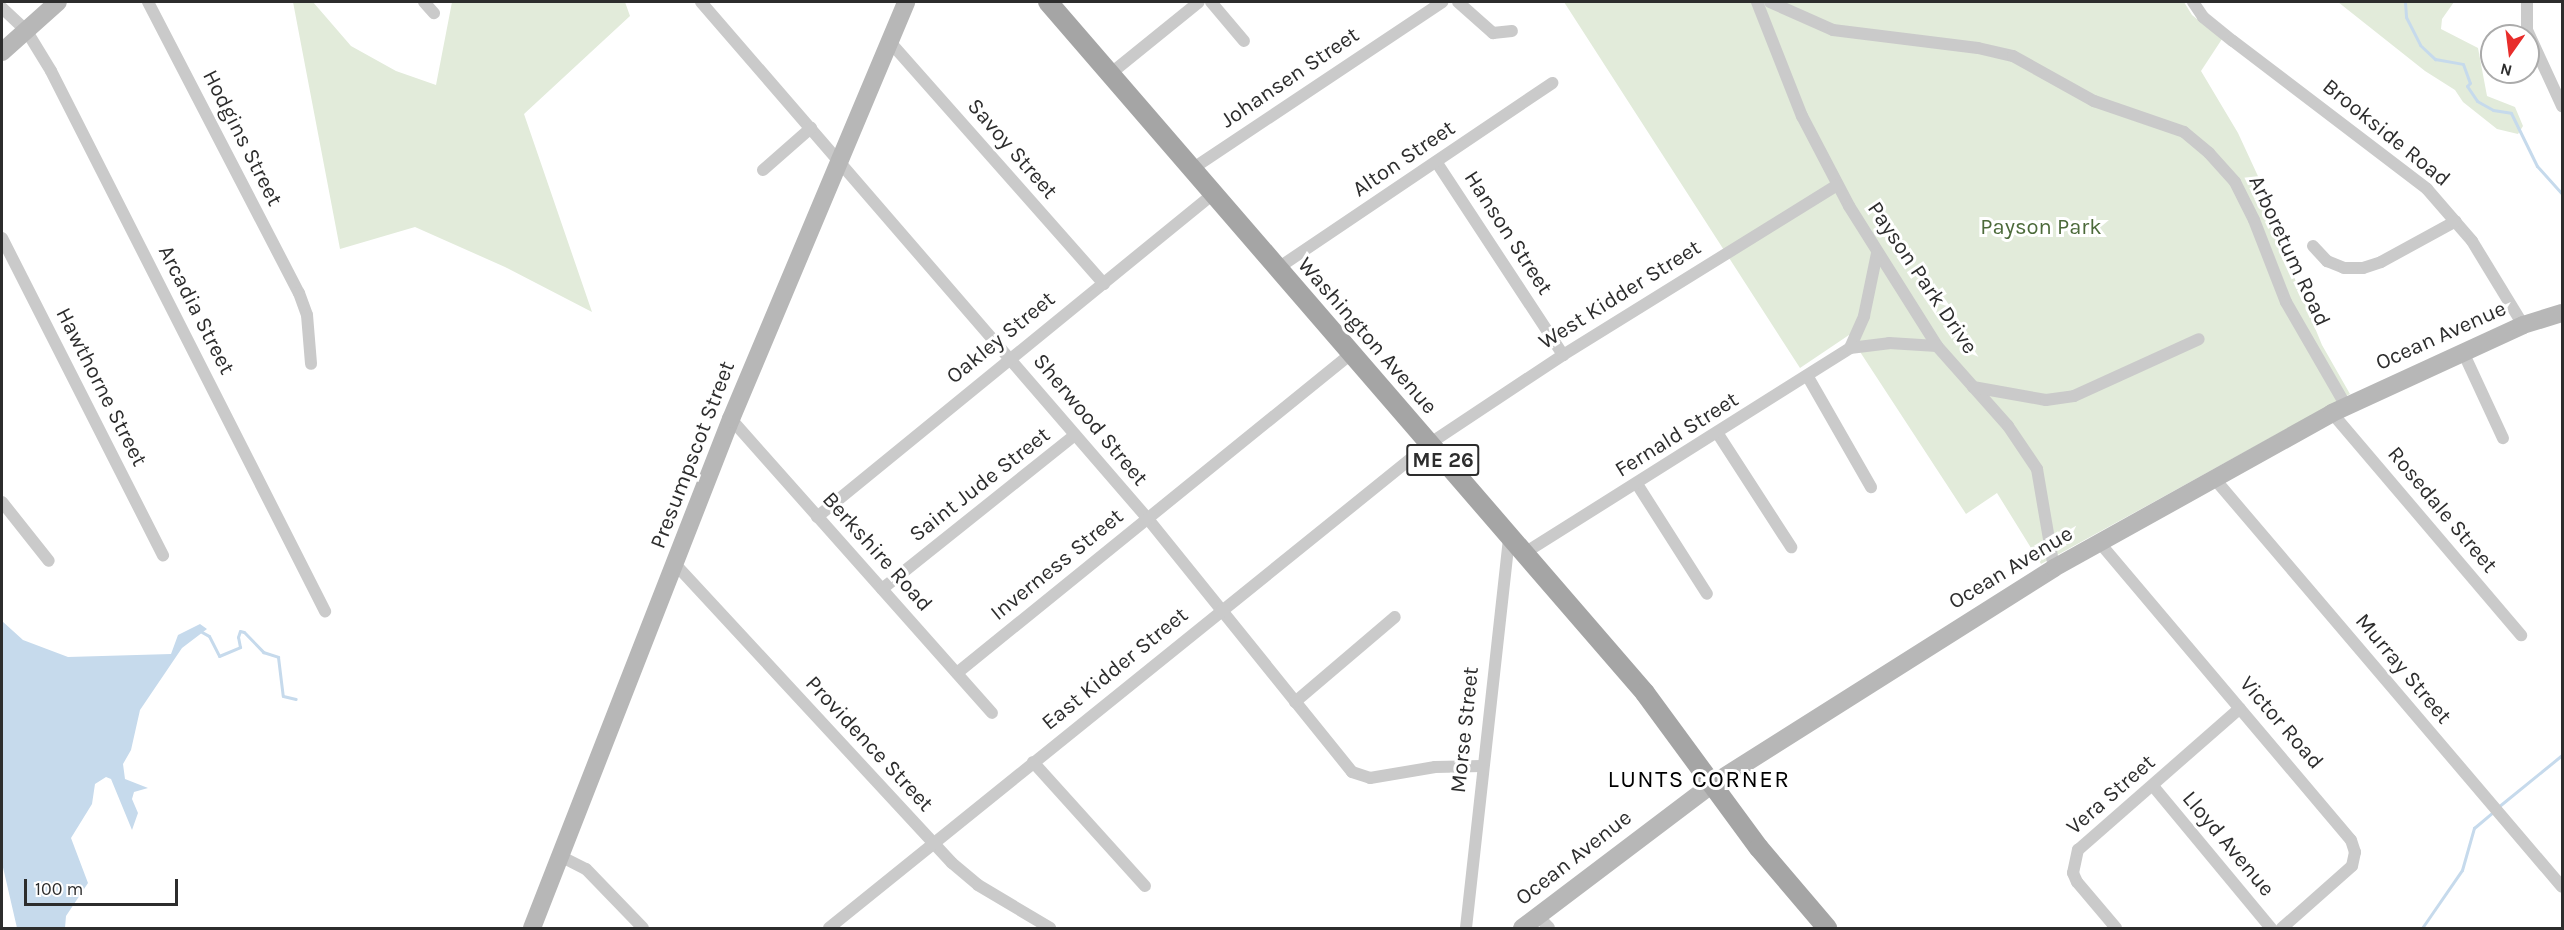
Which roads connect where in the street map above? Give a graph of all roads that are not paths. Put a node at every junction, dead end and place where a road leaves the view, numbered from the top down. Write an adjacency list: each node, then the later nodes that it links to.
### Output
1 (58, 2): 17 (main road)
2 (148, 2): 47 (street, Hodgins Street)
3 (424, 2): 16 (street)
4 (701, 2): 25 (street, Sherwood Street)
5 (906, 2): 20 (main road, Presumpscot Street)
6 (1048, 2): 22 (main road, Washington Avenue / ME 26)
7 (1199, 2): 22 (street)
8 (1211, 2): 19 (street)
9 (1442, 2): 28 (street, Johansen Street)
10 (1458, 2): 18 (street)
11 (1757, 2): 30 (street, Payson Park Drive)
12 (1770, 2): 50 (street, Arboretum Road)
13 (2193, 2): 32 (street, Brookside Road)
14 (2527, 2): 24 (street)
15 (2, 8): 17 (street)
16 (434, 13)
17 (27, 30): 21 (main road); 72 (street, Arcadia Street)
18 (1512, 31)
19 (1244, 41)
20 (890, 42): 26 (main road, Presumpscot Street); 37 (street, Savoy Street)
21 (2, 52)
22 (1110, 74): 28 (main road, Washington Avenue / ME 26)
23 (1552, 83): 27 (street, Alton Street)
24 (2562, 106)
25 (811, 128): 26 (street, Sherwood Street); 29 (street)
26 (841, 161): 46 (street, Sherwood Street); 51 (main road, Presumpscot Street)
27 (1437, 163): 36 (street, Alton Street); 45 (street, Hanson Street)
28 (1191, 169): 31 (main road, Washington Avenue / ME 26)
29 (764, 170)
30 (1837, 185): 35 (street, Payson Park Drive); 45 (street, West Kidder Street)
31 (1213, 194): 36 (main road, Washington Avenue / ME 26); 37 (street, Oakley Street)
32 (2456, 221): 34 (street); 39 (street, Brookside Road)
33 (2, 238): 66 (street, Hawthorne Street)
34 (2313, 246)
35 (1877, 253): 41 (street, Payson Park Drive); 42 (street)
36 (1278, 268): 44 (main road, Washington Avenue / ME 26)
37 (1104, 284): 46 (street, Oakley Street)
38 (2562, 313): 39 (main road, Ocean Avenue)
39 (2523, 325): 43 (main road, Ocean Avenue)
40 (2199, 339): 49 (street)
41 (1937, 346): 42 (street, Fernald Street); 49 (street, Payson Park Drive)
42 (1850, 348): 48 (street, Fernald Street)
43 (2463, 352): 50 (main road, Ocean Avenue); 54 (street)
44 (1352, 353): 55 (main road, Washington Avenue / ME 26); 61 (street, Inverness Street)
45 (1563, 355): 55 (street, West Kidder Street)
46 (1009, 357): 53 (street, Sherwood Street); 60 (street, Oakley Street)
47 (311, 363)
48 (1808, 377): 52 (street, Fernald Street); 58 (street)
49 (1973, 387): 69 (street, Payson Park Drive)
50 (2339, 409): 56 (main road, Ocean Avenue); 75 (street, Rosedale Street)
51 (731, 419): 60 (street, Berkshire Road); 68 (main road, Presumpscot Street)
52 (1718, 434): 57 (street, Fernald Street); 64 (street)
53 (1075, 435): 61 (street, Sherwood Street); 70 (street, Saint Jude Street)
54 (2503, 438)
55 (1429, 444): 62 (main road, Washington Avenue / ME 26); 73 (street, East Kidder Street)
56 (2214, 477): 63 (main road, Ocean Avenue); 87 (street, Murray Street)
57 (1637, 484): 65 (street, Fernald Street); 71 (street)
58 (1871, 487)
59 (2, 502): 67 (street)
60 (817, 517): 70 (street, Berkshire Road)
61 (1148, 519): 73 (street, Sherwood Street); 76 (street, Inverness Street)
62 (1509, 537): 65 (main road, Washington Avenue / ME 26); 81 (street, Morse Street)
63 (2099, 542): 69 (main road, Ocean Avenue); 78 (street, Victor Road)
64 (1791, 547)
65 (1523, 554): 82 (main road, Washington Avenue / ME 26)
66 (163, 556)
67 (49, 561)
68 (676, 565): 84 (street, Providence Street); 85 (main road, Presumpscot Street)
69 (2054, 568): 82 (main road, Ocean Avenue)
70 (882, 589): 76 (street, Berkshire Road)
71 (1707, 594)
72 (325, 611)
73 (1220, 611): 77 (street, Sherwood Street); 80 (street, East Kidder Street)
74 (1395, 617): 77 (street)
75 (2520, 635)
76 (957, 673): 79 (street, Berkshire Road)
77 (1295, 702): 81 (street, Sherwood Street)
78 (2240, 708): 83 (street, Vera Street); 98 (street, Victor Road)
79 (992, 713)
80 (1033, 762): 84 (street, East Kidder Street); 86 (street)
81 (1482, 766): 93 (street, Morse Street)
82 (1711, 785): 88 (main road, Ocean Avenue); 95 (main road, Washington Avenue / ME 26)
83 (2153, 786): 96 (street, Vera Street); 97 (street, Lloyd Avenue)
84 (932, 843): 89 (street, East Kidder Street); 92 (street, Providence Street)
85 (560, 856): 90 (main road, Presumpscot Street); 91 (street)
86 (1145, 886)
87 (2562, 887)
88 (1543, 922): 94 (main road, Ocean Avenue)
89 (832, 927)
90 (532, 928)
91 (643, 928)
92 (1050, 928)
93 (1466, 928)
94 (1522, 928)
95 (1827, 928)
96 (2116, 928)
97 (2271, 928)
98 (2282, 928)

